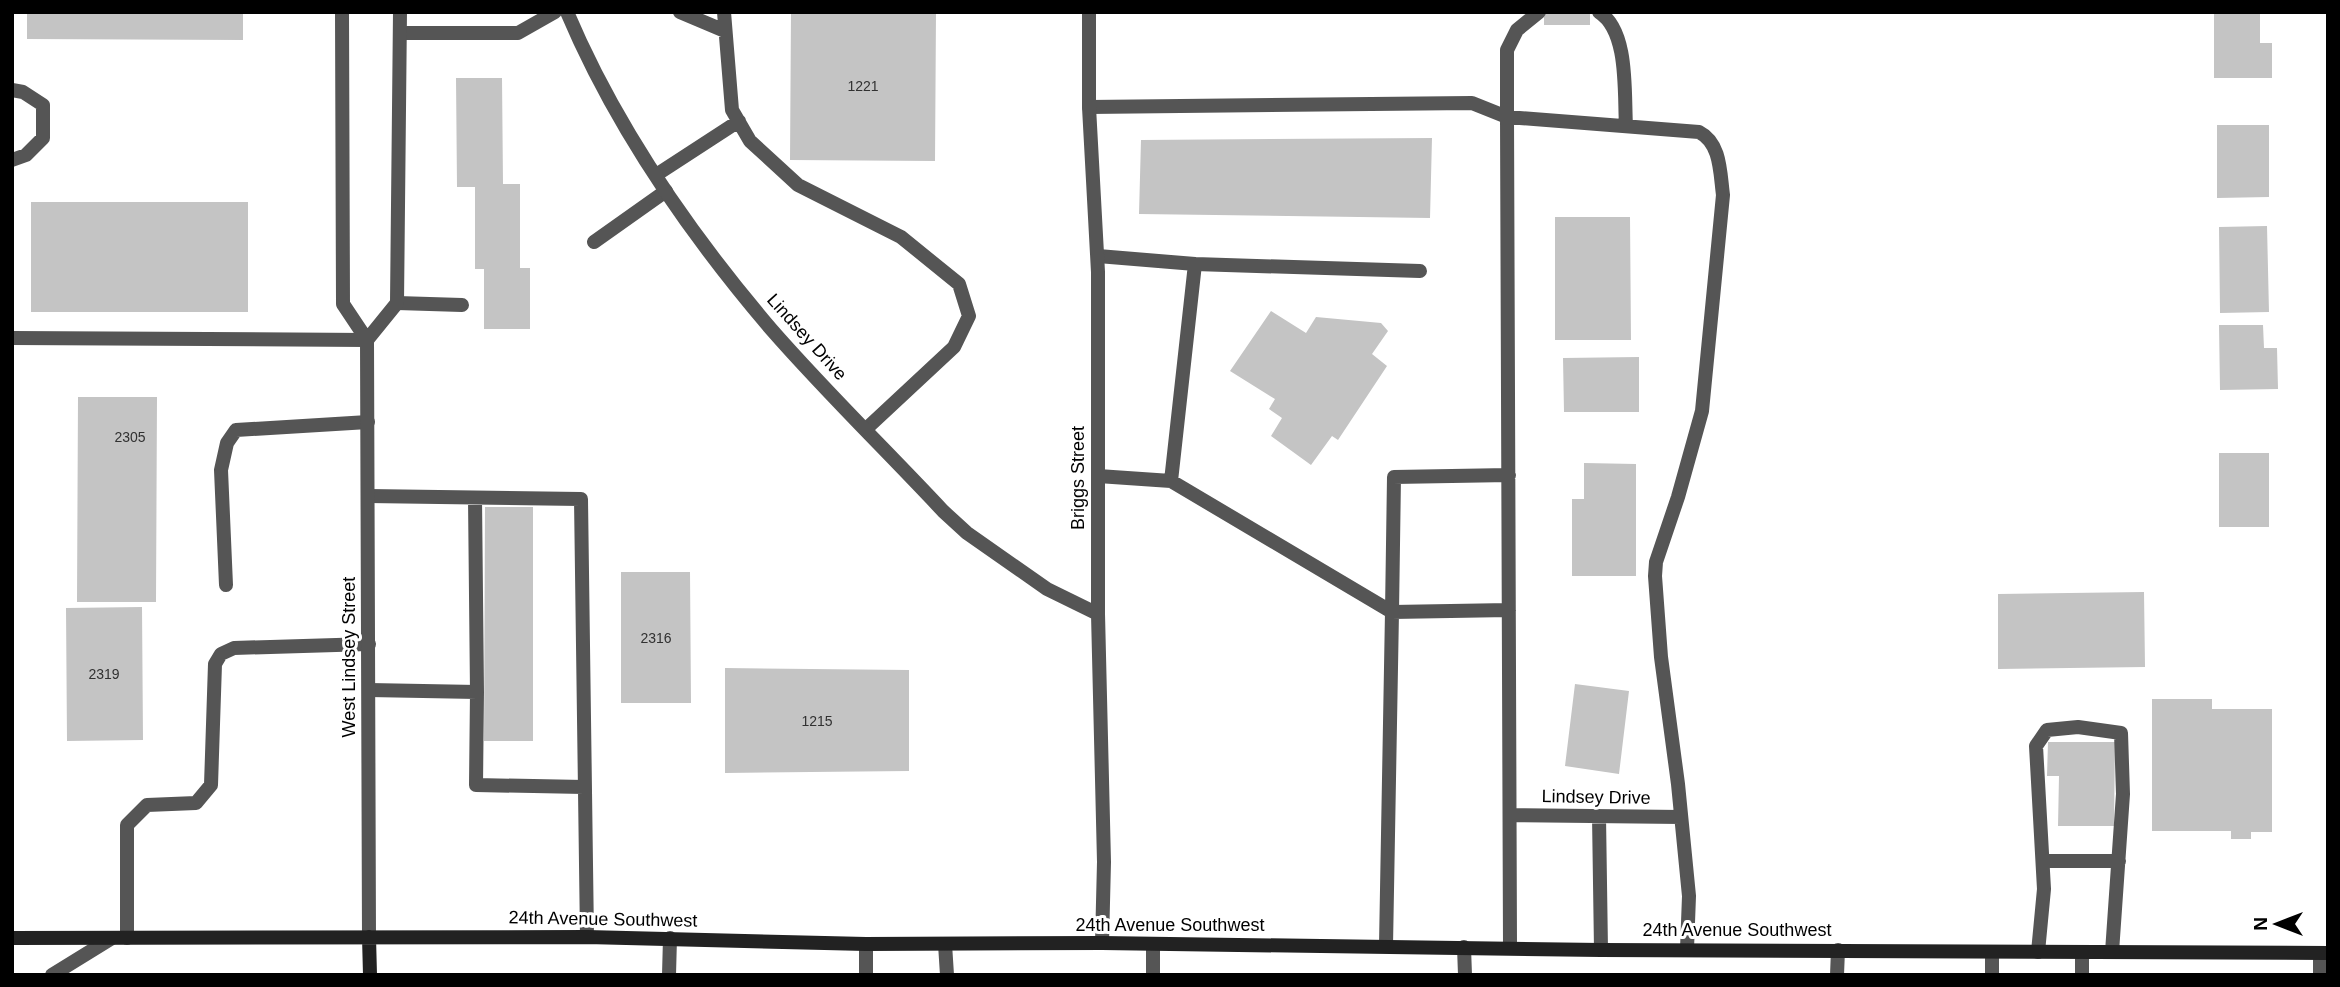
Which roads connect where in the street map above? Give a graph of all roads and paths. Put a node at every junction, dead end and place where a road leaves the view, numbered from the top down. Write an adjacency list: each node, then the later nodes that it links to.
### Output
1 (342, 12): 27 (street)
2 (400, 12): 11 (street)
3 (555, 12): 11 (street)
4 (568, 12): 18 (street, Lindsey Drive)
5 (680, 12): 10 (street)
6 (724, 12): 10 (street)
7 (1089, 12): 13 (street, Briggs Street)
8 (1539, 12): 14 (street)
9 (1599, 12): 16 (street)
10 (725, 31): 15 (street)
11 (400, 33): 24 (street)
12 (12, 90): 17 (street)
13 (1089, 107): 14 (street); 21 (street, Briggs Street)
14 (1507, 117): 16 (street); 30 (street)
15 (739, 121): 18 (street); 29 (street)
16 (1626, 126): 45 (street)
17 (12, 160)
18 (656, 175): 19 (street, Lindsey Drive)
19 (666, 191): 20 (street); 29 (street, Lindsey Drive)
20 (594, 242)
21 (1098, 256): 22 (street); 31 (street, Briggs Street)
22 (1195, 264): 23 (street); 32 (street)
23 (1420, 271)
24 (397, 303): 25 (street); 27 (street)
25 (462, 305)
26 (12, 338): 27 (street)
27 (367, 340): 28 (street, West Lindsey Street)
28 (368, 422): 33 (street, West Lindsey Street); 35 (street)
29 (866, 429): 38 (street, Lindsey Drive)
30 (1509, 475): 36 (street); 37 (street)
31 (1098, 476): 32 (street); 38 (street, Briggs Street)
32 (1171, 481): 37 (street)
33 (368, 496): 34 (street); 39 (street, West Lindsey Street)
34 (475, 498): 41 (street); 42 (street)
35 (226, 585)
36 (1509, 610): 37 (street); 43 (street)
37 (1392, 612): 57 (street)
38 (1098, 614): 53 (street, Briggs Street)
39 (369, 644): 40 (street, West Lindsey Street); 51 (street)
40 (369, 690): 41 (street); 48 (street, West Lindsey Street)
41 (477, 692): 42 (street)
42 (584, 787): 49 (street)
43 (1510, 815): 44 (street, Lindsey Drive); 59 (street)
44 (1599, 816): 45 (street, Lindsey Drive); 61 (street)
45 (1681, 817): 60 (street)
46 (2043, 860): 47 (street); 47 (street); 66 (street)
47 (2119, 861): 65 (street)
48 (369, 937): 49 (main road, 24th Avenue Southwest); 51 (main road, 24th Avenue Southwest); 69 (main road, West Lindsey Street)
49 (587, 937): 52 (main road, 24th Avenue Southwest)
50 (12, 938): 51 (main road, 24th Avenue Southwest)
51 (119, 938): 68 (street)
52 (670, 938): 54 (main road, 24th Avenue Southwest); 70 (street)
53 (1102, 943): 55 (main road, 24th Avenue Southwest); 56 (main road, 24th Avenue Southwest)
54 (866, 944): 55 (main road, 24th Avenue Southwest); 71 (street)
55 (945, 944): 72 (street)
56 (1153, 944): 57 (main road, 24th Avenue Southwest); 73 (street)
57 (1386, 946): 58 (main road, 24th Avenue Southwest)
58 (1464, 947): 59 (main road, 24th Avenue Southwest); 74 (street)
59 (1510, 947): 61 (main road, 24th Avenue Southwest)
60 (1687, 948): 61 (main road, 24th Avenue Southwest); 62 (main road, 24th Avenue Southwest)
61 (1601, 950)
62 (1838, 950): 63 (main road, 24th Avenue Southwest); 75 (street)
63 (1992, 952): 66 (main road, 24th Avenue Southwest); 76 (street)
64 (2082, 952): 65 (main road, 24th Avenue Southwest); 66 (main road, 24th Avenue Southwest); 77 (street)
65 (2112, 952): 67 (main road, 24th Avenue Southwest)
66 (2038, 953)
67 (2324, 953): 78 (street)
68 (52, 975)
69 (370, 975)
70 (669, 975)
71 (866, 975)
72 (947, 975)
73 (1153, 975)
74 (1465, 975)
75 (1838, 975)
76 (1992, 975)
77 (2082, 975)
78 (2320, 975)

